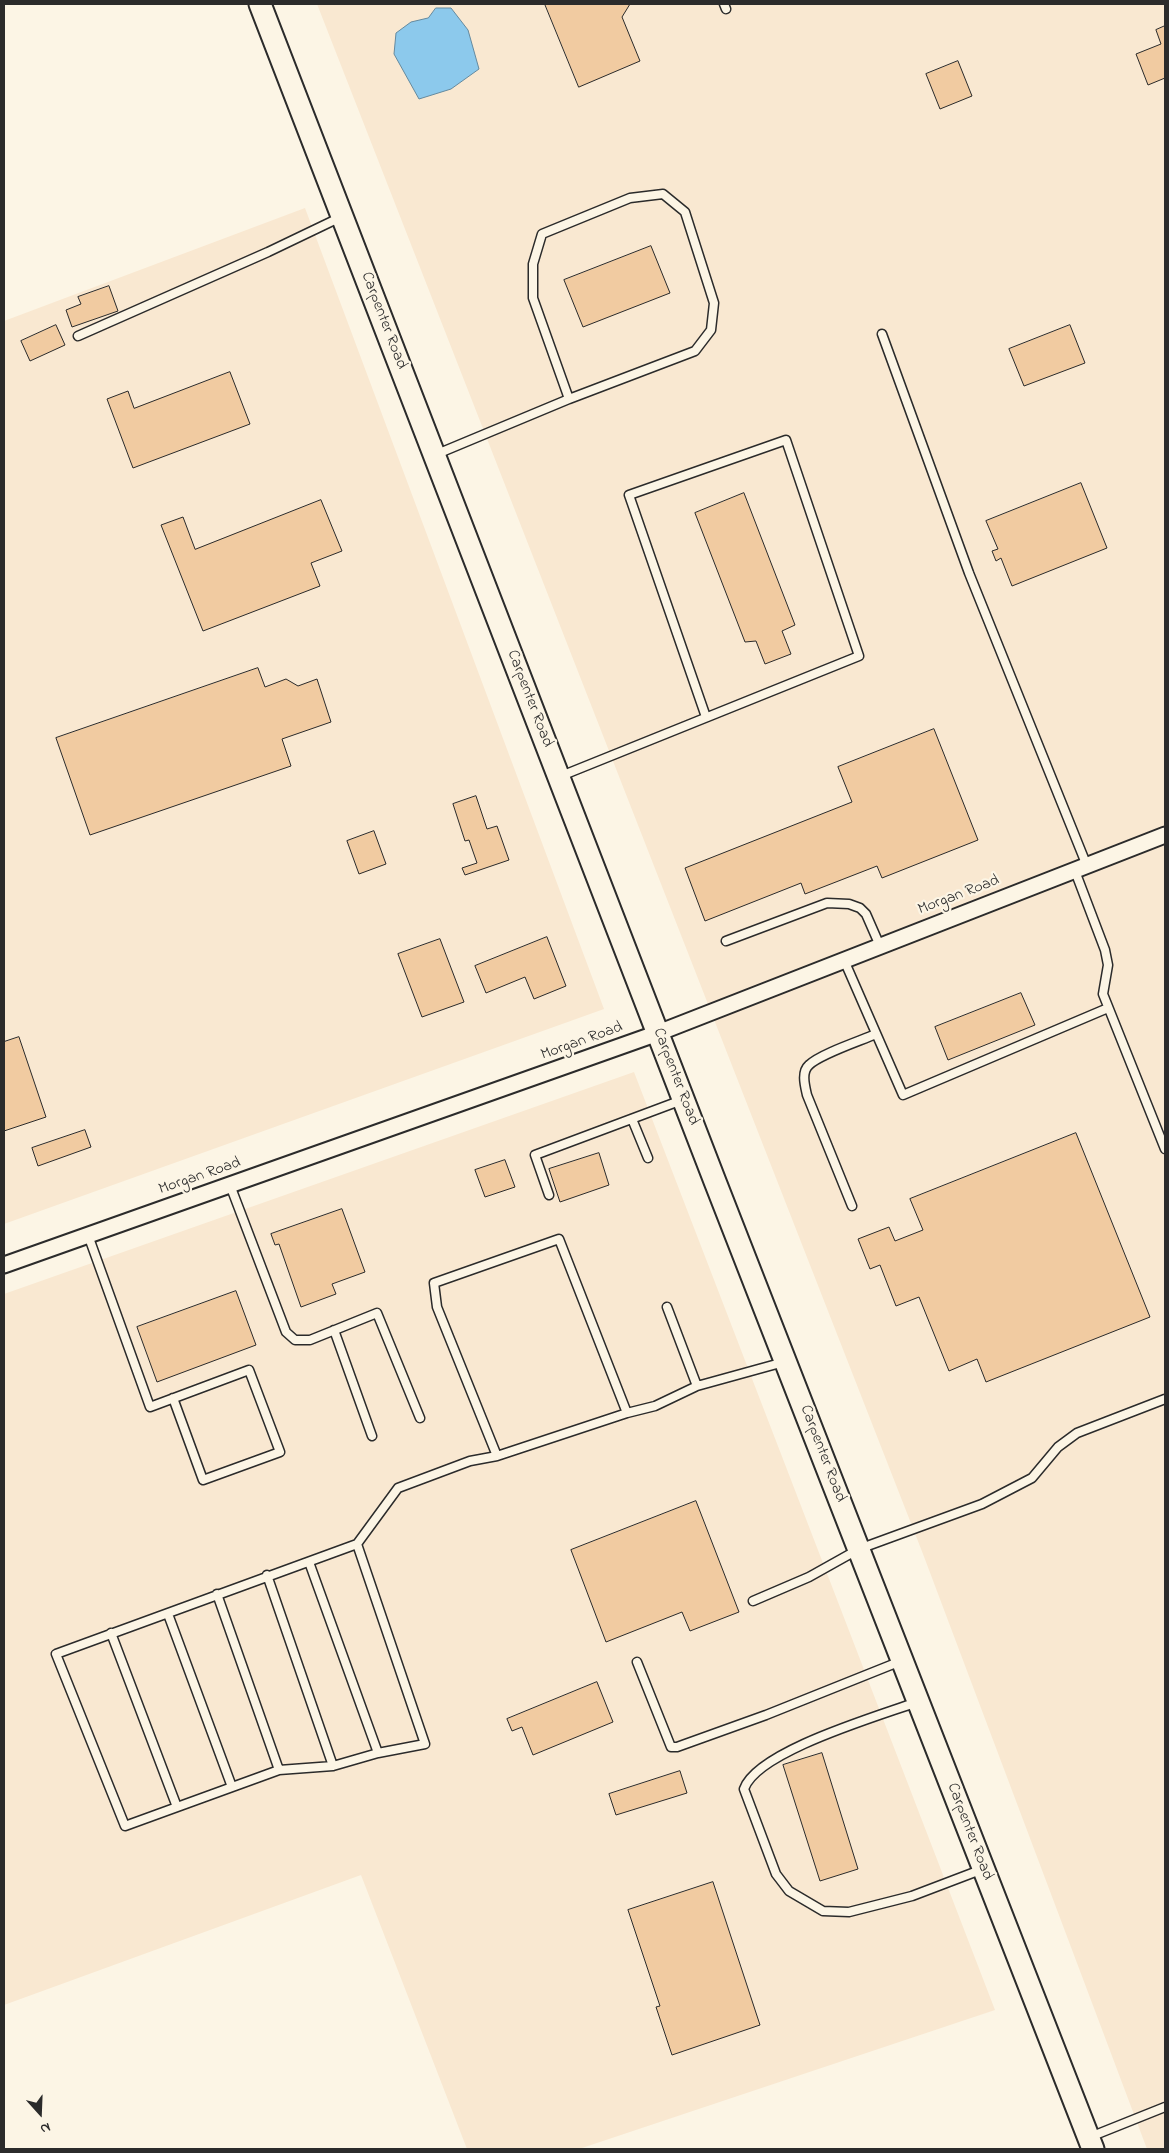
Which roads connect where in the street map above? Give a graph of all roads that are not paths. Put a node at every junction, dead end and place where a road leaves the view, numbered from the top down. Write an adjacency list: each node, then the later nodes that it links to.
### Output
1 (260, 4): 2 (main road, Carpenter Road)
2 (342, 216): 4 (lane); 6 (main road, Carpenter Road)
3 (882, 334): 10 (lane)
4 (78, 336)
5 (569, 399): 5 (lane); 6 (lane)
6 (435, 455): 8 (main road, Carpenter Road)
7 (706, 716): 7 (lane); 8 (lane)
8 (559, 776): 15 (main road, Carpenter Road)
9 (1165, 835): 10 (street, Morgan Road)
10 (1081, 868): 12 (street, Morgan Road); 14 (lane)
11 (726, 942): 12 (lane)
12 (880, 946): 13 (street, Morgan Road)
13 (844, 960): 15 (street, Morgan Road); 16 (lane)
14 (1108, 1008): 16 (lane); 19 (lane)
15 (658, 1033): 17 (main road, Carpenter Road); 21 (street, Morgan Road)
16 (876, 1034): 23 (lane)
17 (683, 1099): 18 (lane); 28 (main road, Carpenter Road)
18 (632, 1119): 20 (lane); 22 (lane)
19 (1165, 1149)
20 (648, 1158)
21 (230, 1185): 24 (street, Morgan Road); 27 (lane)
22 (549, 1196)
23 (852, 1206)
24 (88, 1235): 25 (street, Morgan Road); 30 (lane)
25 (4, 1265)
26 (667, 1307): 29 (lane)
27 (334, 1330): 33 (lane); 34 (lane)
28 (786, 1362): 29 (lane); 37 (main road, Carpenter Road)
29 (697, 1386): 32 (lane)
30 (173, 1398): 30 (lane)
31 (1165, 1399): 37 (lane)
32 (627, 1413): 35 (lane); 35 (lane)
33 (420, 1418)
34 (372, 1436)
35 (497, 1456): 36 (lane)
36 (357, 1544): 38 (lane); 47 (lane)
37 (859, 1549): 41 (lane); 44 (main road, Carpenter Road)
38 (309, 1562): 39 (lane); 47 (lane)
39 (268, 1575): 40 (lane); 48 (lane)
40 (218, 1594): 42 (lane); 49 (lane)
41 (753, 1601)
42 (168, 1614): 43 (lane); 50 (lane)
43 (111, 1633): 51 (lane); 51 (lane)
44 (903, 1661): 45 (lane); 46 (main road, Carpenter Road)
45 (637, 1662)
46 (919, 1702): 52 (main road, Carpenter Road); 52 (lane)
47 (378, 1753): 48 (lane)
48 (333, 1766): 49 (lane)
49 (279, 1770): 50 (lane)
50 (232, 1787): 51 (lane)
51 (177, 1807)
52 (984, 1869): 54 (main road, Carpenter Road)
53 (1165, 2108): 54 (lane)
54 (1090, 2144)

